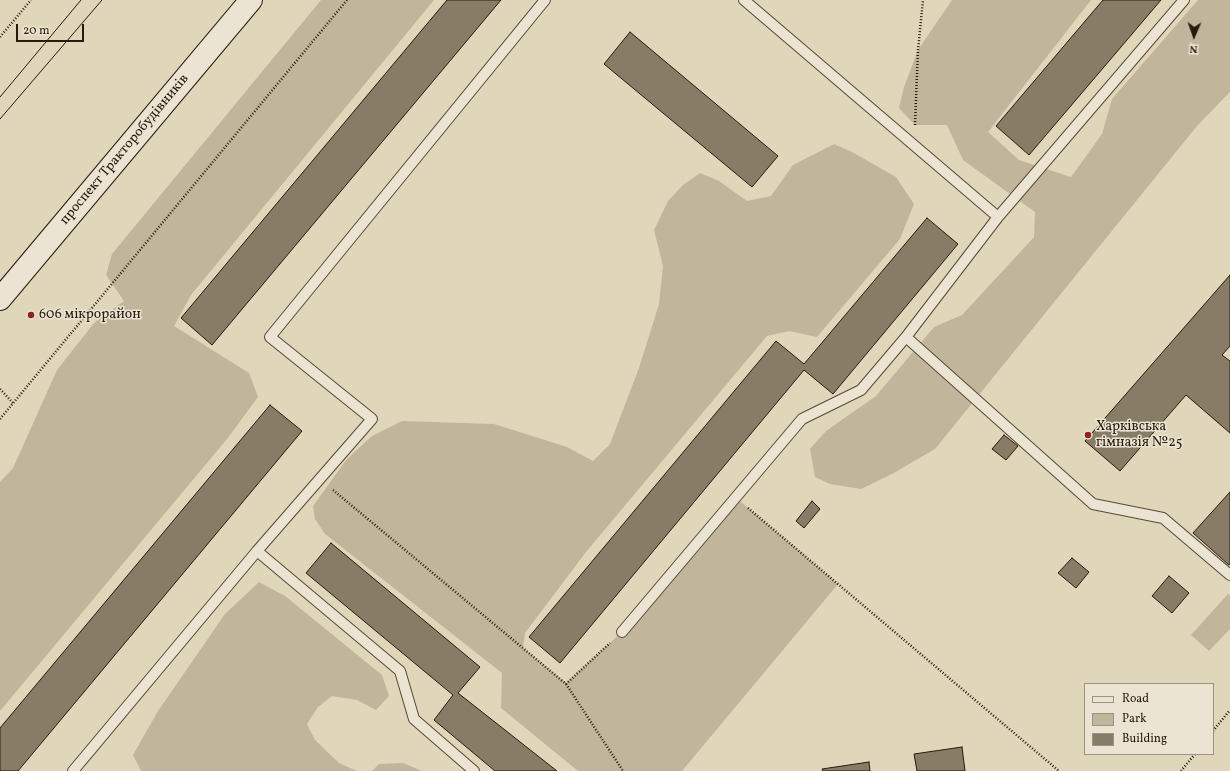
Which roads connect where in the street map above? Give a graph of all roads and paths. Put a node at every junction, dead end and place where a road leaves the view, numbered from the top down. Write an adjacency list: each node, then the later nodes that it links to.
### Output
1 (31, 0): 8 (path)
2 (251, 0): 11 (main road, проспект Тракторобудівників)
3 (347, 0): 14 (path)
4 (545, 0): 16 (lane)
5 (744, 0): 9 (lane)
6 (923, 0): 9 (path)
7 (1184, 0): 10 (lane)
8 (0, 37)
9 (914, 145): 10 (lane)
10 (998, 217): 12 (lane)
11 (0, 299)
12 (906, 337): 17 (lane); 19 (lane)
13 (0, 389): 14 (path)
14 (14, 403): 15 (path)
15 (0, 419)
16 (320, 479): 18 (lane); 21 (path)
17 (736, 497): 20 (lane); 28 (path)
18 (258, 551): 25 (lane); 26 (lane)
19 (1230, 575)
20 (622, 632): 21 (path)
21 (566, 684): 27 (path)
22 (1230, 710): 23 (path)
23 (1214, 730)
24 (1194, 755): 29 (path)
25 (73, 771)
26 (474, 771)
27 (622, 771)
28 (1059, 771)
29 (1181, 771)

